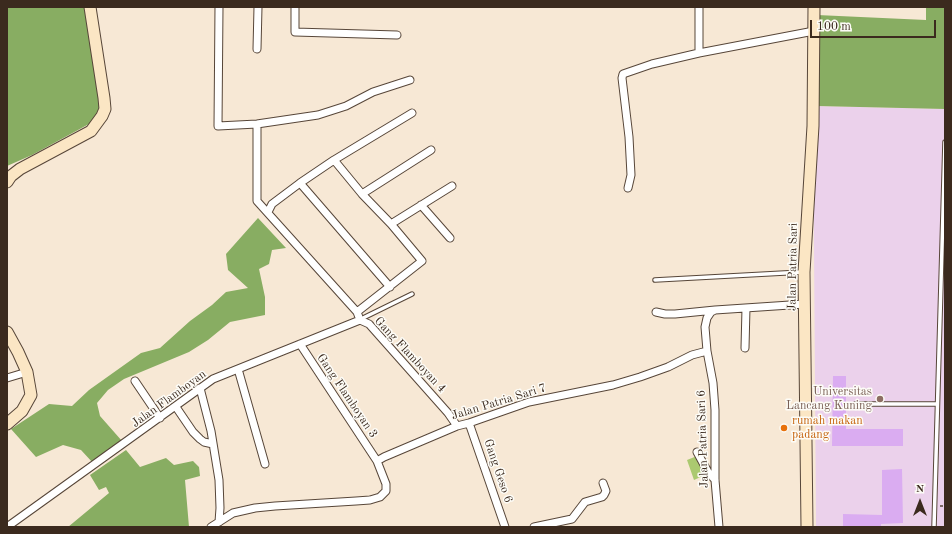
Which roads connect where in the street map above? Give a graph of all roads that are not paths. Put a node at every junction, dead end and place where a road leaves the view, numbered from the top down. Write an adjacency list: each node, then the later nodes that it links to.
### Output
1 (90, 7): 17 (street)
2 (219, 7): 13 (street)
3 (258, 7): 9 (street)
4 (295, 7): 8 (street)
5 (699, 7): 10 (street)
6 (814, 7): 7 (street, Jalan Patria Sari)
7 (814, 31): 10 (street); 26 (street, Jalan Patria Sari)
8 (397, 35)
9 (257, 49)
10 (699, 53): 20 (street)
11 (410, 80): 13 (street)
12 (412, 113): 16 (street)
13 (257, 124): 23 (street)
14 (945, 142): 46 (lane)
15 (431, 150): 21 (street)
16 (334, 160): 18 (street); 21 (street)
17 (8, 178)
18 (300, 182): 23 (street); 28 (street)
19 (452, 186): 22 (street)
20 (628, 188)
21 (362, 194): 24 (street)
22 (421, 205): 24 (street); 25 (street)
23 (268, 212): 33 (street)
24 (391, 224): 28 (street)
25 (450, 238)
26 (804, 272): 27 (lane); 30 (street, Jalan Patria Sari)
27 (654, 280)
28 (390, 286): 33 (street)
29 (412, 294): 35 (lane)
30 (805, 304): 31 (street); 64 (street, Jalan Patria Sari)
31 (746, 308): 32 (street); 38 (street)
32 (715, 310): 34 (street); 39 (street)
33 (357, 312): 35 (street)
34 (656, 312)
35 (360, 320): 37 (street, Jalan Flamboyan); 51 (street, Gang Flamboyan 4)
36 (7, 332): 41 (street)
37 (300, 344): 40 (street, Jalan Flamboyan); 54 (street, Gang Flamboyan 3)
38 (745, 348)
39 (708, 351): 49 (street, Jalan Patria Sari 7); 56 (street, Jalan Patria Sari 6)
40 (238, 369): 44 (street, Jalan Flamboyan); 55 (street)
41 (26, 372): 42 (street); 50 (street)
42 (7, 378)
43 (135, 381): 48 (street)
44 (200, 388): 47 (street, Jalan Flamboyan); 52 (street)
45 (855, 404): 46 (lane)
46 (937, 404): 65 (lane)
47 (176, 407): 48 (street, Jalan Flamboyan); 52 (street)
48 (160, 418): 59 (street, Jalan Flamboyan)
49 (469, 423): 51 (street, Jalan Patria Sari 7); 61 (street, Gang Geso 6)
50 (7, 424)
51 (457, 426): 54 (street, Jalan Patria Sari 7)
52 (213, 444): 58 (street)
53 (697, 452): 56 (street)
54 (377, 460): 58 (street)
55 (265, 464)
56 (715, 480): 63 (street, Jalan Patria Sari 6)
57 (602, 483): 62 (street)
58 (219, 522): 60 (street)
59 (7, 527)
60 (211, 527)
61 (505, 527)
62 (534, 527)
63 (719, 527)
64 (807, 527)
65 (934, 527)

